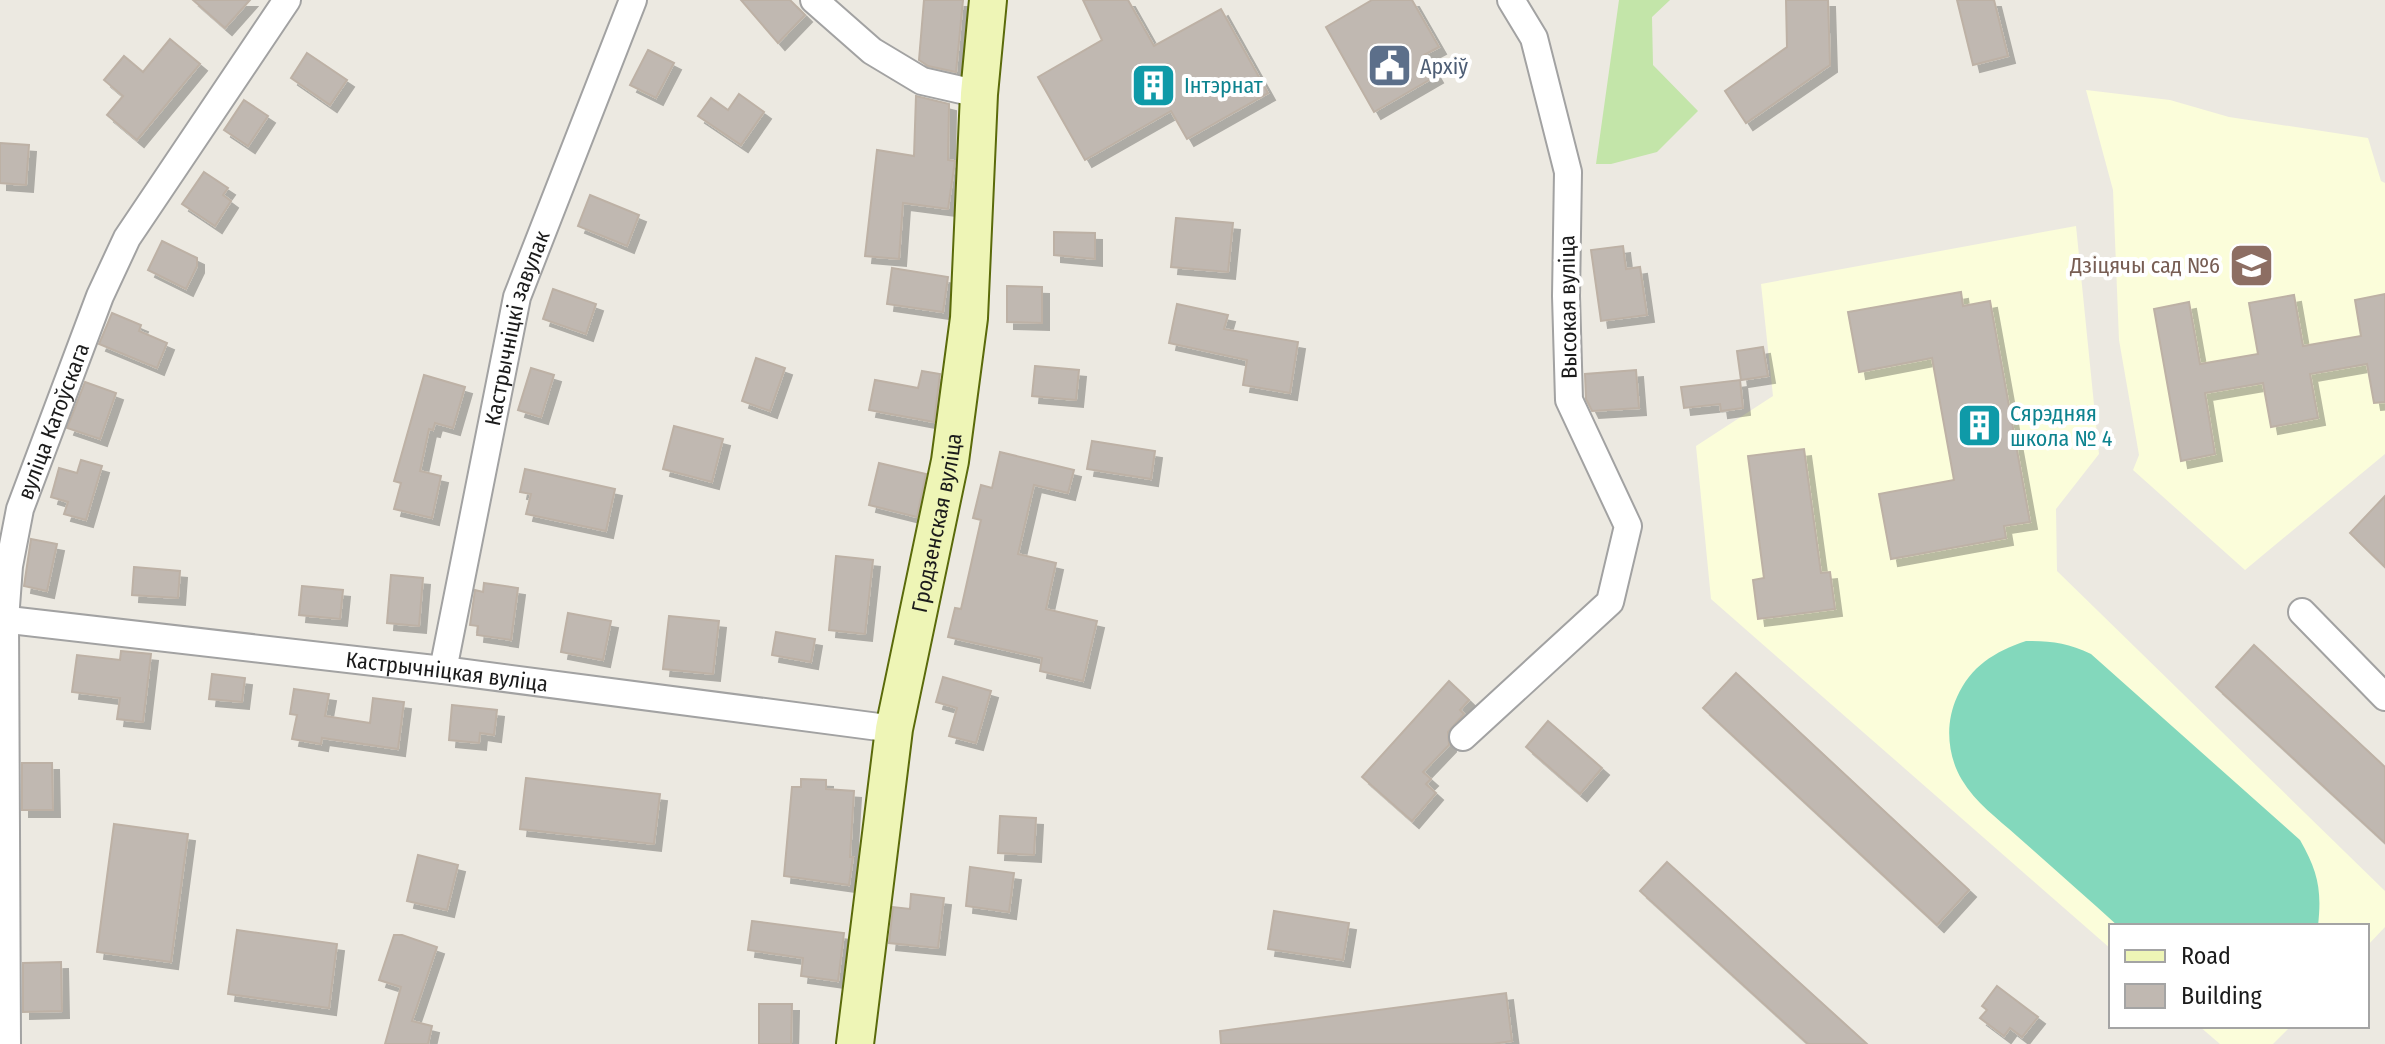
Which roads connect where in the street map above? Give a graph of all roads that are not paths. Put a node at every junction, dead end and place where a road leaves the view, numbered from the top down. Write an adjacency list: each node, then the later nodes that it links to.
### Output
1 (287, 0): 8 (street, вуліца Катоўскага)
2 (633, 0): 9 (street, Кастрычніцкі завулак)
3 (814, 0): 6 (street)
4 (988, 0): 6 (street, Гродзенская вуліца)
5 (1511, 0): 12 (street, Высокая вуліца)
6 (979, 94): 11 (street, Гродзенская вуліца)
7 (2302, 612): 10 (street)
8 (2, 619): 9 (street, Кастрычніцкая вуліца); 13 (street, вуліца Катоўскага)
9 (443, 670): 11 (street, Кастрычніцкая вуліца)
10 (2385, 697)
11 (894, 729): 14 (street, Гродзенская вуліца)
12 (1463, 737)
13 (7, 1044)
14 (855, 1044)

